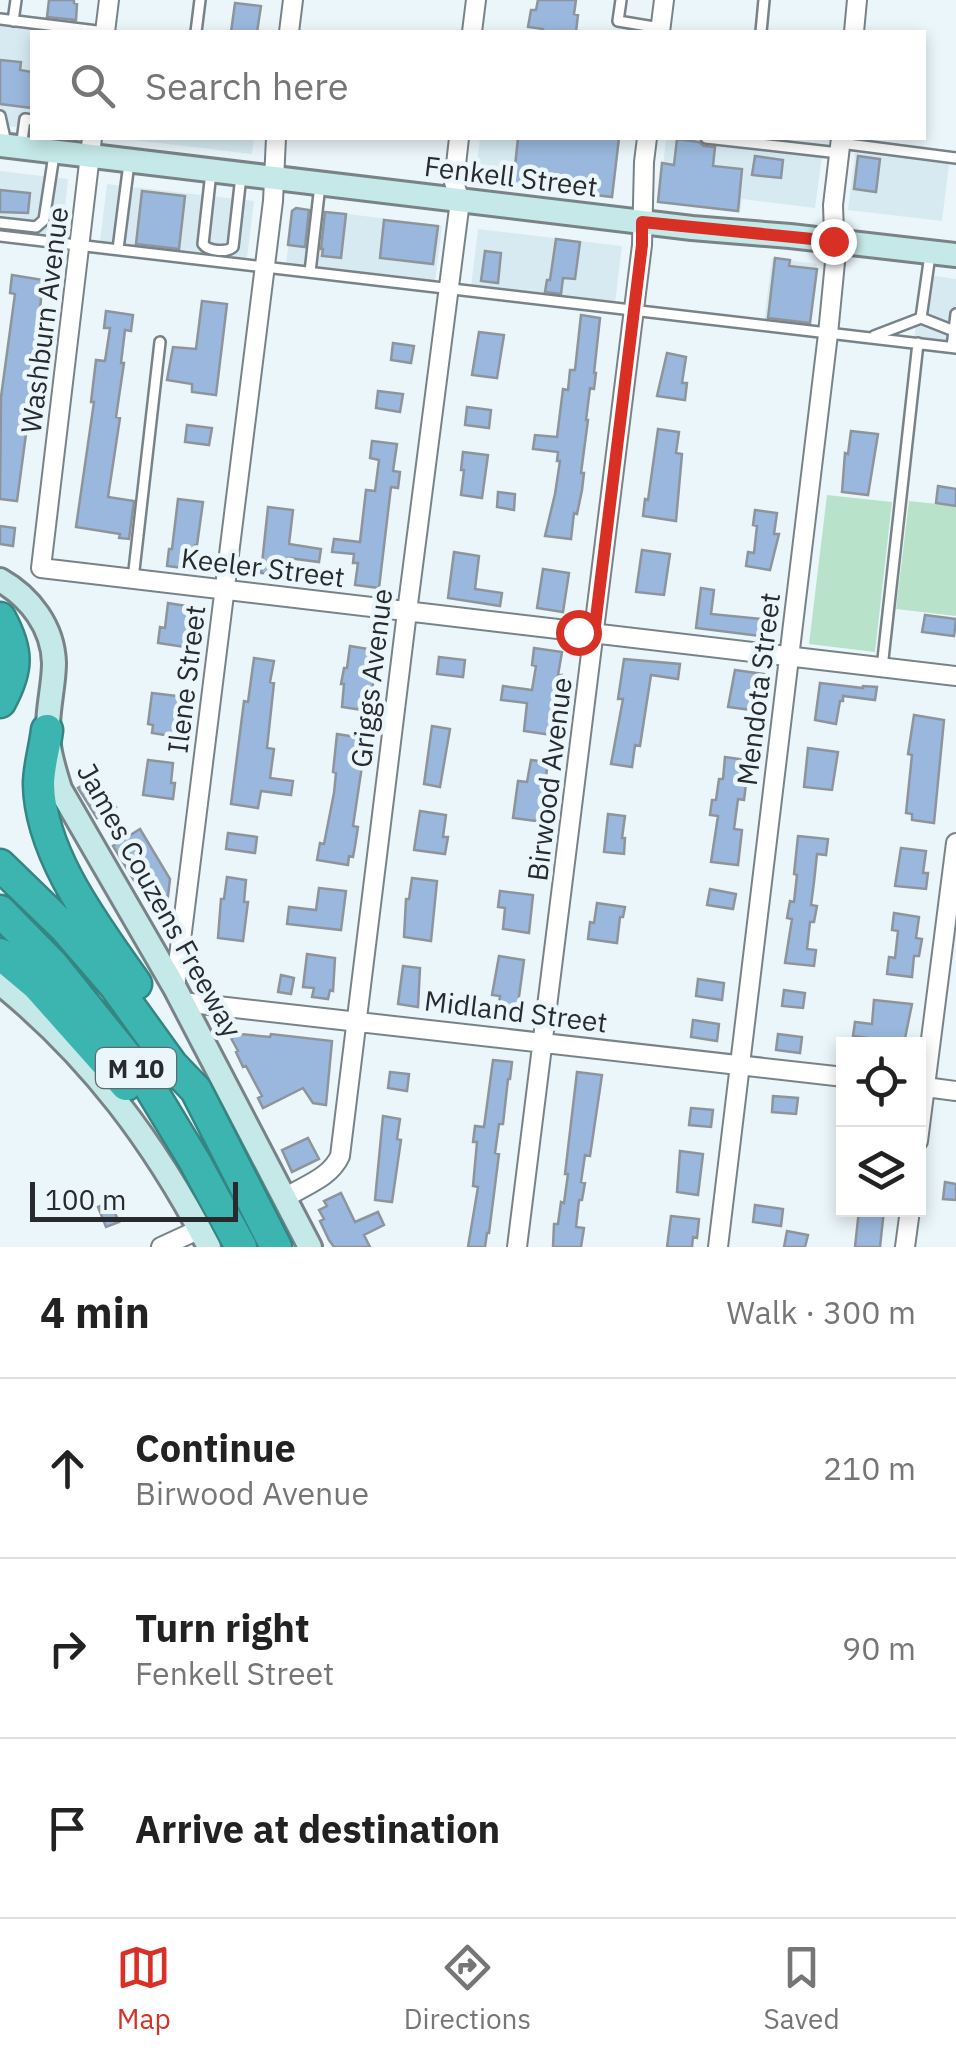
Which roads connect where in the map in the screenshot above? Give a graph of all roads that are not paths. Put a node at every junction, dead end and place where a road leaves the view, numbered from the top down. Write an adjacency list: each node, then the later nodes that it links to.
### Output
1 (16, 0): 11 (lane)
2 (109, 0): 13 (street)
3 (200, 0): 14 (lane)
4 (293, 0): 15 (street)
5 (476, 0): 16 (street)
6 (621, 0): 17 (lane)
7 (664, 0): 17 (street)
8 (764, 0): 18 (lane)
9 (858, 0): 19 (street)
10 (0, 20): 11 (lane)
11 (13, 21): 12 (lane)
12 (88, 30)
13 (105, 30)
14 (196, 30)
15 (289, 30)
16 (472, 30)
17 (660, 30)
18 (761, 30)
19 (854, 30)
20 (0, 116): 27 (lane)
21 (30, 120): 27 (lane)
22 (276, 140): 34 (street, Ilene Street)
23 (460, 140): 36 (street, Griggs Avenue)
24 (646, 140): 37 (street, Birwood Avenue)
25 (748, 140): 26 (lane)
26 (840, 144): 30 (lane); 40 (street, Mendota Street)
27 (9, 146): 28 (main road, Fenkell Street)
28 (51, 147): 29 (main road, Fenkell Street); 38 (lane)
29 (91, 147): 31 (main road, Fenkell Street); 41 (street, Washburn Avenue)
30 (956, 158)
31 (129, 162): 32 (main road, Fenkell Street); 42 (lane)
32 (211, 172): 33 (main road, Fenkell Street); 33 (lane)
33 (241, 175): 34 (main road, Fenkell Street)
34 (275, 179): 35 (main road, Fenkell Street); 45 (street, Ilene Street)
35 (320, 184): 36 (main road, Fenkell Street); 46 (lane)
36 (460, 201): 37 (main road, Fenkell Street); 47 (street, Griggs Avenue)
37 (642, 222): 40 (main road, Fenkell Street); 48 (street, Birwood Avenue)
38 (0, 223)
39 (0, 236): 41 (lane)
40 (833, 241): 43 (main road, Fenkell Street); 52 (street, Mendota Street)
41 (81, 245): 42 (lane); 57 (street, Washburn Avenue)
42 (118, 249): 45 (lane)
43 (930, 252): 44 (main road, Fenkell Street); 50 (lane)
44 (956, 255)
45 (265, 266): 46 (lane); 60 (street, Ilene Street)
46 (310, 272): 47 (lane)
47 (448, 288): 48 (lane); 61 (street, Griggs Avenue)
48 (634, 310): 52 (lane); 63 (street, Birwood Avenue)
49 (956, 314): 51 (lane)
50 (921, 318): 51 (lane); 53 (lane)
51 (954, 331): 56 (lane)
52 (828, 334): 53 (lane); 64 (street, Mendota Street)
53 (868, 338): 55 (lane)
54 (160, 342): 58 (lane)
55 (918, 343): 56 (lane); 65 (lane)
56 (954, 347)
57 (41, 568): 58 (street, Keeler Street)
58 (133, 579): 60 (street, Keeler Street)
59 (0, 580): 68 (main road, James Couzens Freeway)
60 (225, 590): 61 (street, Keeler Street); 74 (street, Ilene Street)
61 (406, 612): 63 (street, Keeler Street); 75 (street, Griggs Avenue)
62 (0, 618): 67 (highway)
63 (594, 634): 64 (street, Keeler Street); 76 (street, Birwood Avenue)
64 (789, 658): 65 (street, Keeler Street); 78 (street, Mendota Street)
65 (882, 668): 66 (street, Keeler Street)
66 (956, 676)
67 (0, 702)
68 (47, 730): 74 (main road, James Couzens Freeway); 81 (highway)
69 (956, 843): 77 (street)
70 (0, 865): 81 (highway, M 10)
71 (0, 910): 83 (highway, M 10)
72 (0, 954): 83 (highway)
73 (0, 983): 86 (main road)
74 (179, 995): 75 (street, Midland Street); 84 (main road, James Couzens Freeway)
75 (358, 1020): 76 (street, Midland Street); 84 (street, Griggs Avenue)
76 (543, 1042): 78 (street, Midland Street); 91 (street, Birwood Avenue)
77 (926, 1057)
78 (741, 1065): 79 (street, Midland Street); 92 (street, Mendota Street)
79 (836, 1076)
80 (926, 1086): 82 (street)
81 (196, 1090): 89 (highway, M 10)
82 (956, 1090)
83 (164, 1111): 88 (highway, M 10)
84 (285, 1198): 90 (main road, James Couzens Freeway)
85 (909, 1217): 93 (street)
86 (205, 1238): 87 (street)
87 (161, 1247)
88 (241, 1247)
89 (276, 1247)
90 (310, 1247)
91 (517, 1247)
92 (718, 1247)
93 (905, 1247)

